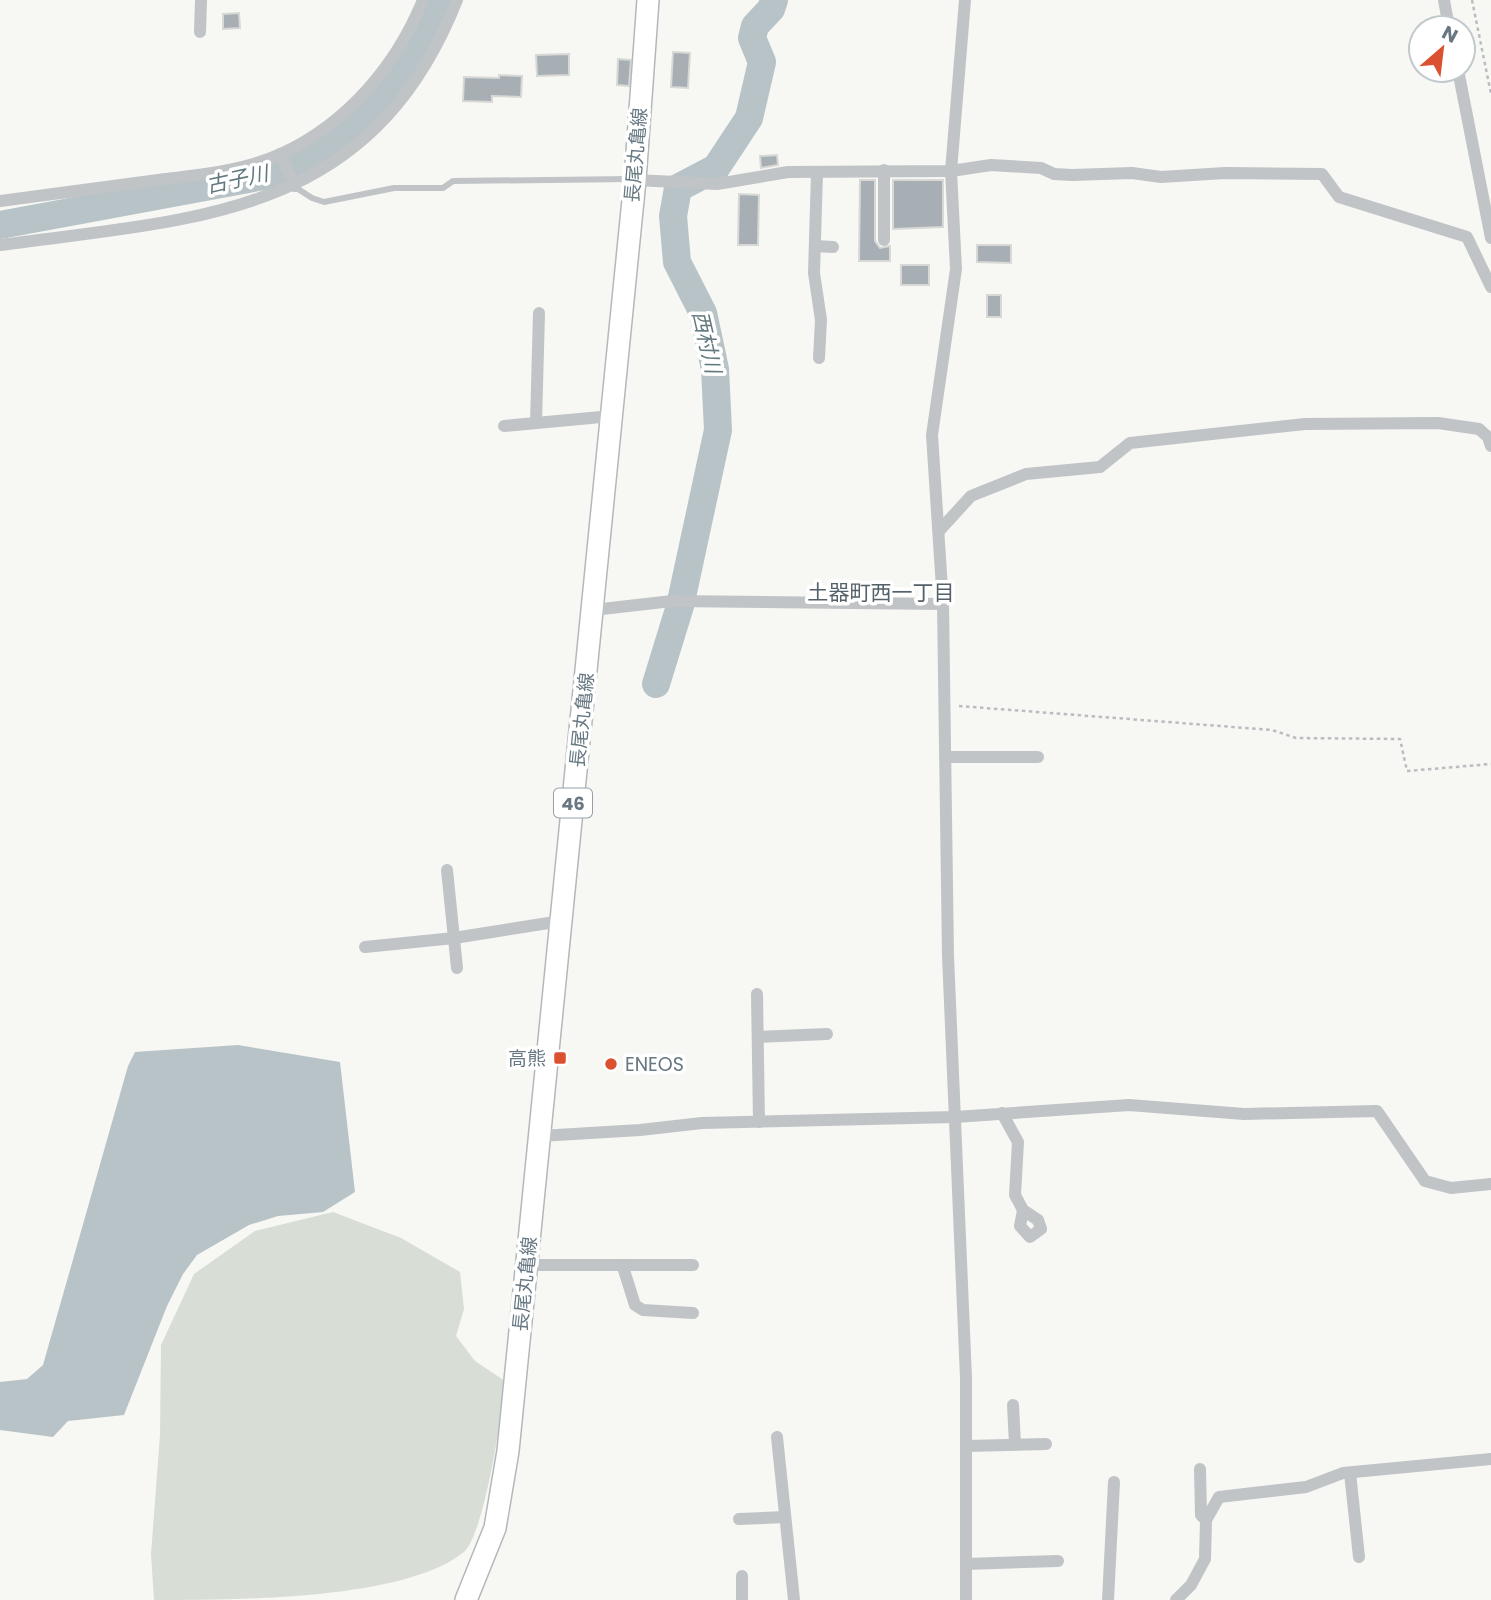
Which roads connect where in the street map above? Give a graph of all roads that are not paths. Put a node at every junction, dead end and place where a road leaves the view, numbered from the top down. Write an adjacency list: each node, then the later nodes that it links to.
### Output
1 (201, 0): 6 (street)
2 (423, 0): 8 (street)
3 (457, 0): 13 (street)
4 (648, 0): 12 (main road, 長尾丸亀線 / 46)
5 (964, 0): 10 (street)
6 (200, 32)
7 (1461, 84): 15 (street)
8 (281, 155): 13 (street); 14 (street)
9 (884, 170): 10 (street); 11 (street); 16 (street)
10 (951, 171): 20 (street); 27 (street)
11 (817, 173): 12 (street); 18 (street)
12 (635, 180): 13 (lane); 23 (main road, 長尾丸亀線 / 46)
13 (293, 183): 17 (street)
14 (0, 201)
15 (1491, 238)
16 (884, 240)
17 (0, 245)
18 (815, 246): 19 (street); 22 (street)
19 (833, 247)
20 (1491, 287)
21 (538, 313): 24 (street)
22 (819, 358)
23 (612, 416): 24 (street); 29 (main road, 長尾丸亀線 / 46)
24 (536, 423): 25 (street)
25 (504, 426)
26 (1491, 446): 27 (street)
27 (939, 531): 28 (street)
28 (943, 604): 29 (street); 30 (street)
29 (593, 610): 33 (main road, 長尾丸亀線 / 46)
30 (946, 757): 31 (street); 41 (street)
31 (1038, 757)
32 (447, 870): 34 (street)
33 (561, 921): 34 (street); 43 (main road, 長尾丸亀線 / 46)
34 (454, 938): 35 (street); 36 (street)
35 (365, 947)
36 (457, 968)
37 (757, 994): 39 (street)
38 (827, 1034): 39 (street)
39 (758, 1037): 42 (street)
40 (1002, 1113): 41 (street); 44 (street); 45 (street)
41 (955, 1116): 42 (street); 54 (street)
42 (759, 1122): 43 (street)
43 (541, 1136): 46 (main road, 長尾丸亀線 / 46)
44 (1491, 1184)
45 (1023, 1210)
46 (527, 1265): 48 (street); 66 (main road, 長尾丸亀線 / 46)
47 (693, 1265): 48 (street)
48 (623, 1267): 49 (street)
49 (693, 1313)
50 (1013, 1405): 52 (street)
51 (777, 1437): 59 (street)
52 (1015, 1444): 53 (street); 54 (street)
53 (1046, 1444)
54 (967, 1446): 64 (street)
55 (1491, 1459): 57 (street)
56 (1200, 1469): 61 (street)
57 (1350, 1472): 61 (street); 62 (street)
58 (1114, 1482): 70 (street)
59 (785, 1517): 60 (street); 68 (street)
60 (739, 1519)
61 (1206, 1520): 71 (street)
62 (1359, 1558)
63 (1058, 1561): 64 (street)
64 (966, 1564): 69 (street)
65 (742, 1576): 67 (street)
66 (466, 1600)
67 (743, 1600)
68 (794, 1600)
69 (966, 1600)
70 (1108, 1600)
71 (1175, 1600)

